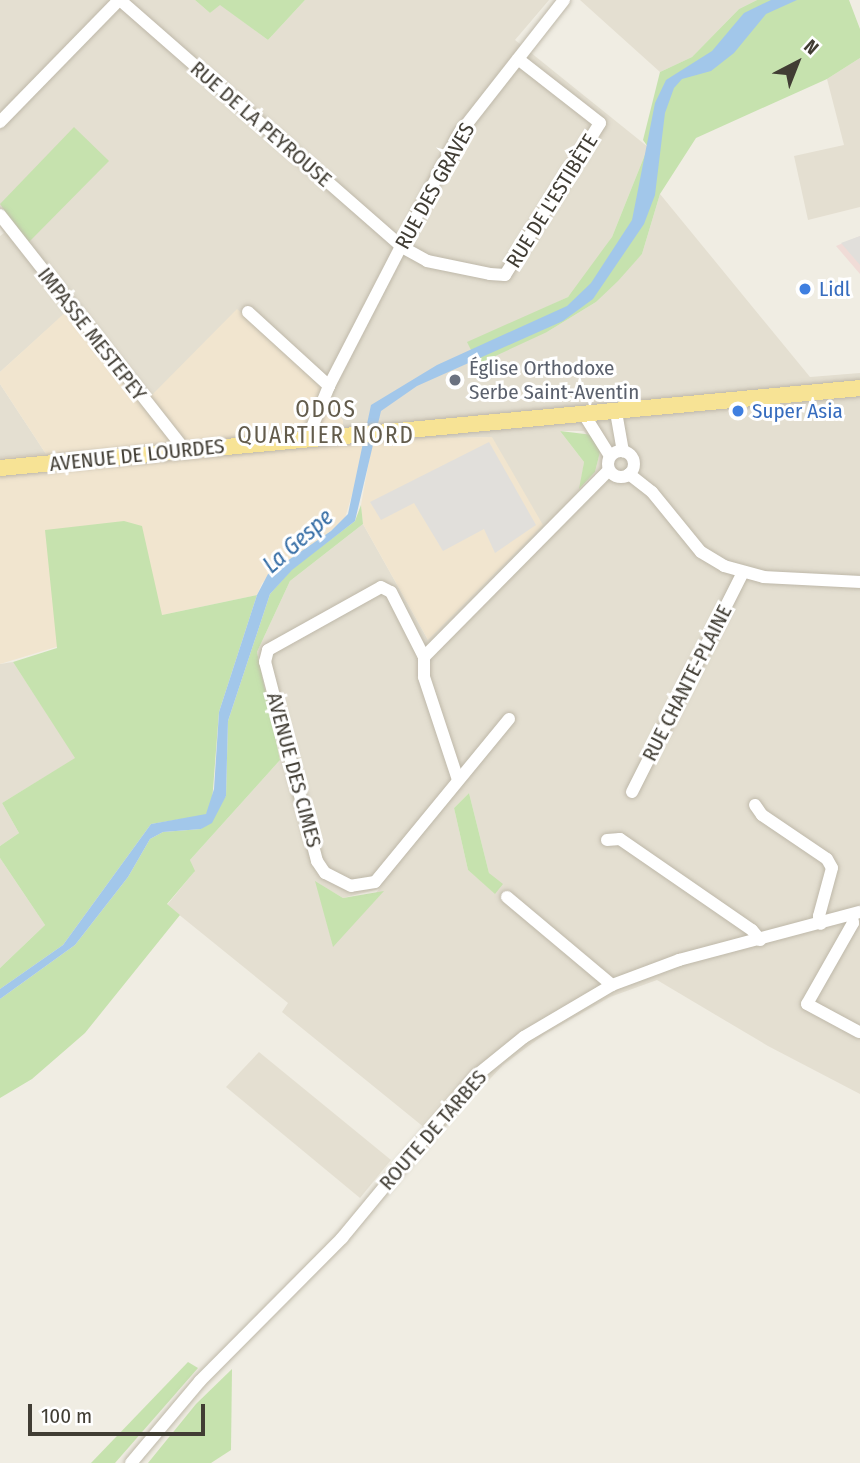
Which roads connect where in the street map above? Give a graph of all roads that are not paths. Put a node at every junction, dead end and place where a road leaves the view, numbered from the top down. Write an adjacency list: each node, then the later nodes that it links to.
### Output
1 (119, 0): 4 (street, RUE DE LA PEYROUSE); 6 (street, RUE DE LA PEYROUSE)
2 (564, 0): 3 (street, RUE DES GRAVES)
3 (518, 59): 6 (street, RUE DES GRAVES); 6 (street, RUE DE L'ESTIBÈTE)
4 (0, 122)
5 (0, 215): 13 (street, IMPASSE MESTEPEY)
6 (402, 247): 8 (street, RUE DES GRAVES)
7 (248, 312): 8 (street)
8 (329, 386): 12 (street, RUE DES GRAVES)
9 (860, 388): 10 (main road, AVENUE DE LOURDES)
10 (618, 412): 11 (main road, AVENUE DE LOURDES); 14 (street)
11 (585, 416): 12 (main road, AVENUE DE LOURDES); 15 (street)
12 (309, 437): 13 (main road, AVENUE DE LOURDES)
13 (186, 451): 16 (main road, AVENUE DE LOURDES)
14 (623, 451): 15 (street); 18 (street)
15 (610, 456): 17 (street)
16 (0, 468)
17 (609, 470): 18 (street); 21 (street)
18 (629, 474): 19 (street)
19 (742, 573): 20 (street); 24 (street, RUE CHANTE-PLAINE)
20 (860, 582)
21 (424, 657): 23 (street, AVENUE DES CIMES); 23 (street, AVENUE DES CIMES)
22 (509, 719): 23 (street)
23 (458, 780)
24 (632, 792)
25 (755, 805): 29 (street)
26 (607, 840): 30 (street)
27 (507, 897): 31 (street)
28 (856, 914): 29 (street, ROUTE DE TARBES); 32 (street)
29 (821, 924): 30 (street, ROUTE DE TARBES)
30 (760, 940): 31 (street, ROUTE DE TARBES)
31 (612, 985): 33 (street, ROUTE DE TARBES)
32 (859, 1032)
33 (131, 1463)

